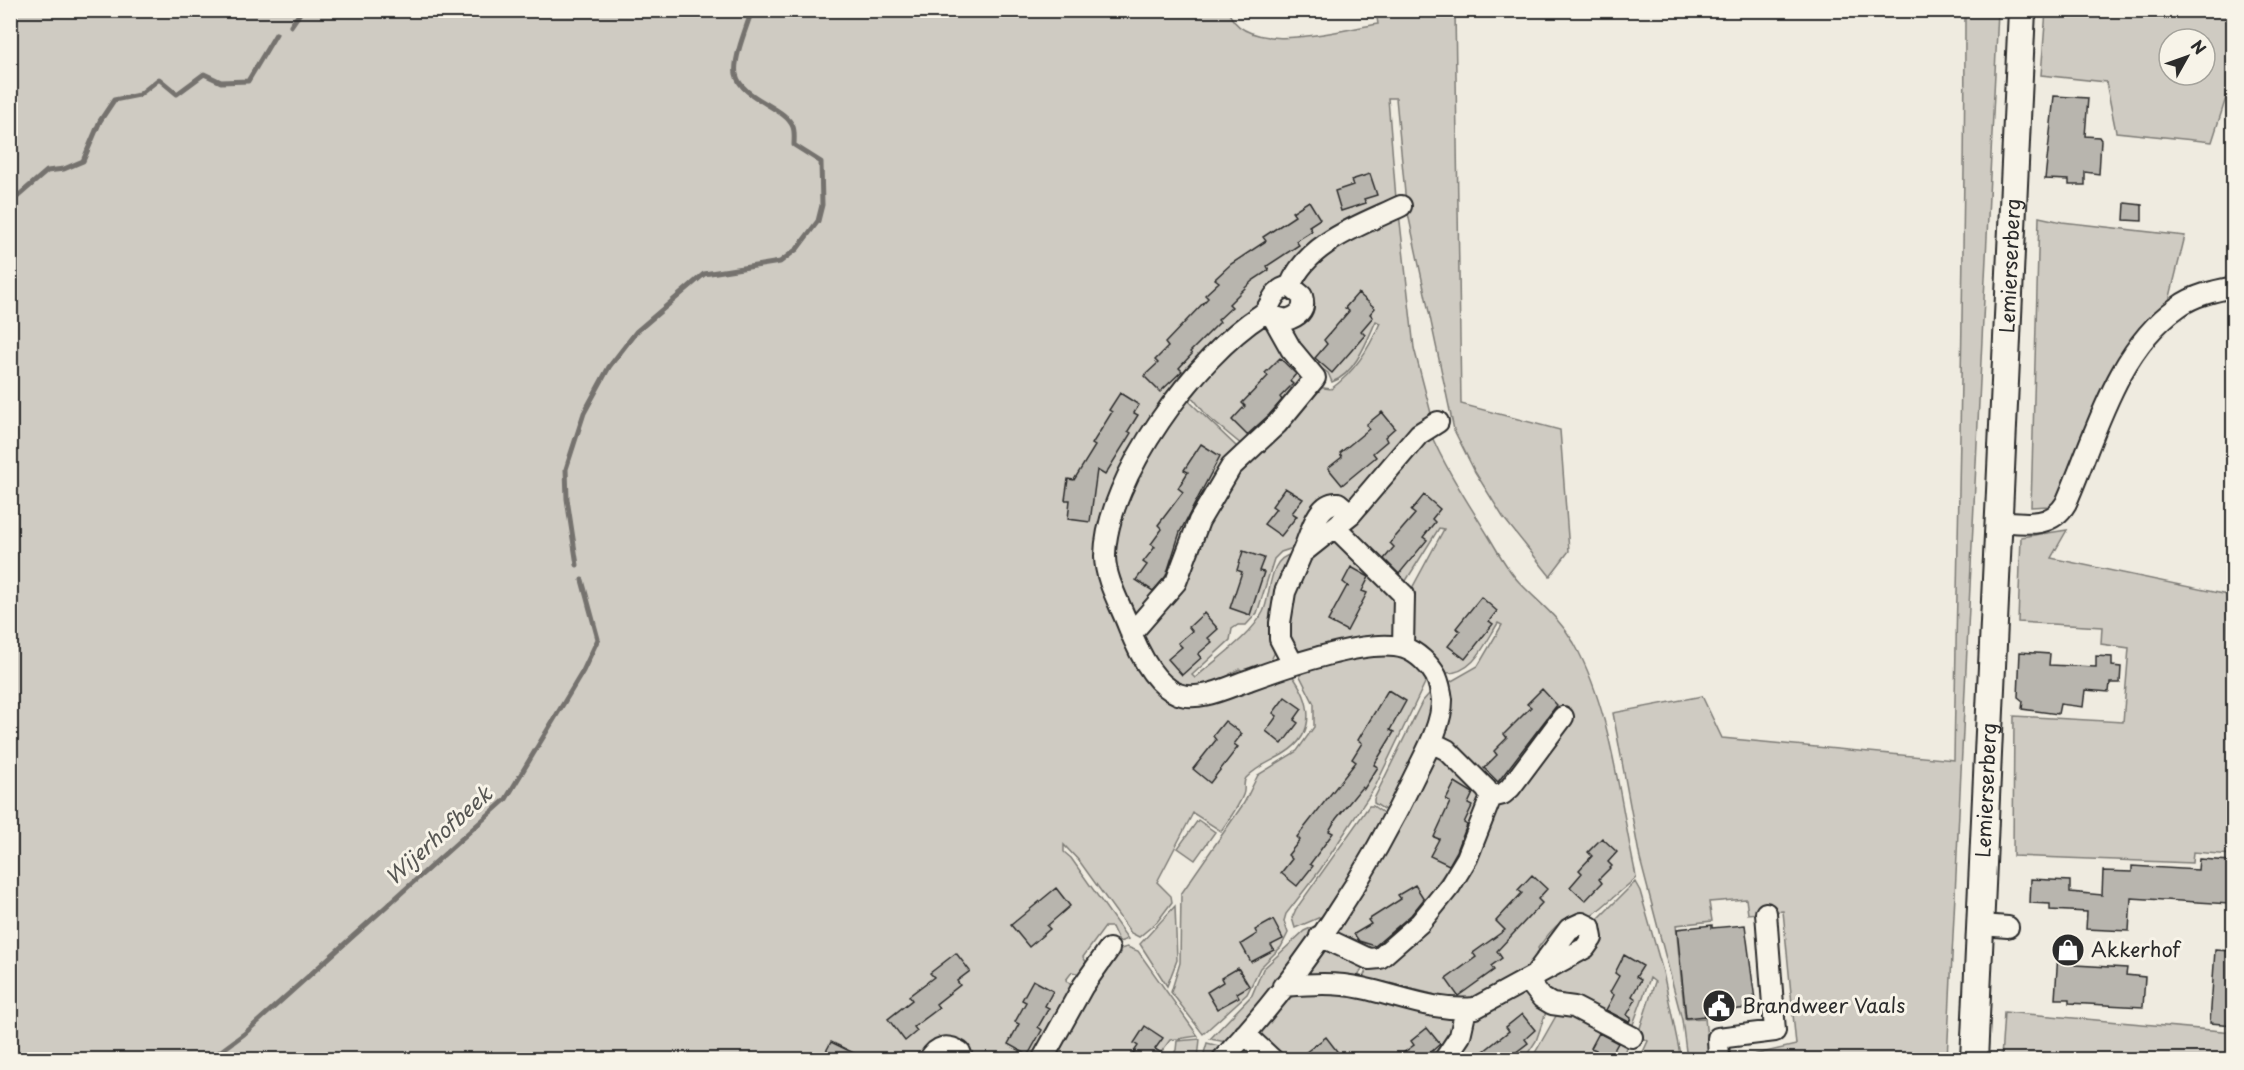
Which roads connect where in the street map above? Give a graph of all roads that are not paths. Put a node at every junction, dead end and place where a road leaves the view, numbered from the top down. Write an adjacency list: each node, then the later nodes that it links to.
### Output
1 (2022, 10): 8 (main road, Lemierserberg)
2 (1401, 206): 3 (lane)
3 (1290, 286): 5 (lane); 5 (lane)
4 (2234, 287): 8 (lane)
5 (1269, 315): 11 (lane); 11 (lane)
6 (1438, 422): 7 (lane)
7 (1351, 514): 9 (lane); 10 (lane)
8 (1999, 521): 18 (main road, Lemierserberg)
9 (1336, 528): 10 (lane); 12 (lane)
10 (1302, 553): 13 (lane)
11 (1131, 634): 13 (lane)
12 (1403, 647): 13 (lane); 15 (lane)
13 (1293, 664)
14 (1563, 717): 16 (lane)
15 (1431, 742): 16 (lane); 20 (lane)
16 (1491, 797): 20 (lane)
17 (1766, 913): 32 (lane)
18 (1982, 925): 19 (lane); 33 (main road, Lemierserberg)
19 (2008, 927)
20 (1320, 936): 22 (lane)
21 (1109, 949): 28 (lane)
22 (1283, 986): 23 (lane); 24 (lane)
23 (1466, 1009): 25 (lane); 31 (lane)
24 (1245, 1034): 29 (lane); 30 (lane)
25 (1632, 1037)
26 (929, 1059): 27 (lane)
27 (963, 1059)
28 (1042, 1059)
29 (1222, 1059)
30 (1273, 1059)
31 (1444, 1059)
32 (1719, 1059)
33 (1974, 1059)

